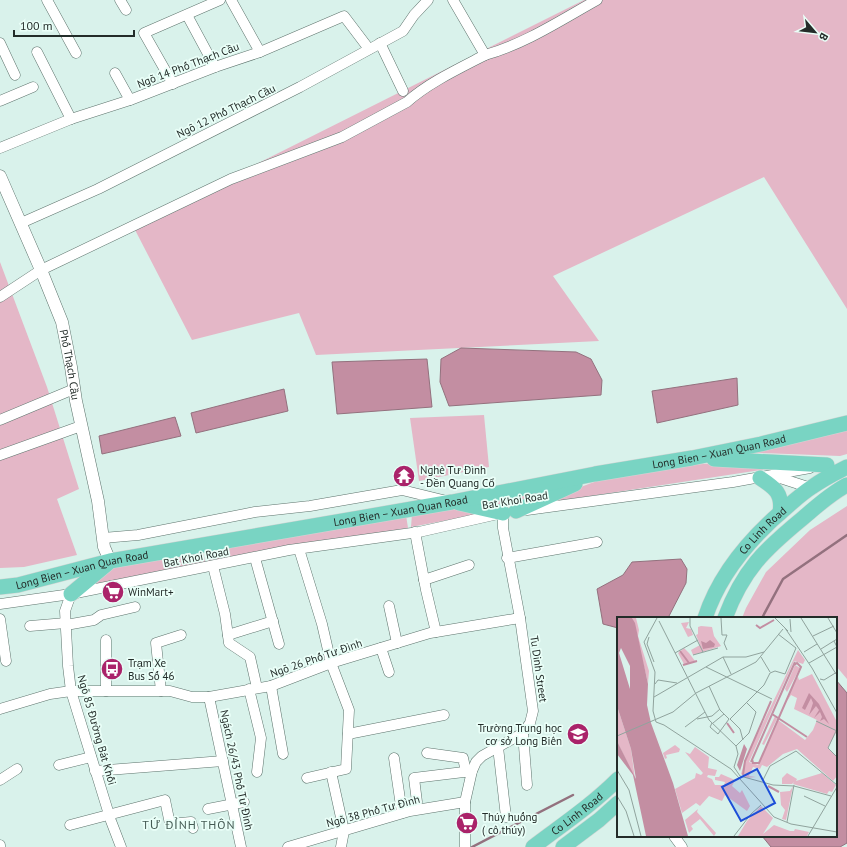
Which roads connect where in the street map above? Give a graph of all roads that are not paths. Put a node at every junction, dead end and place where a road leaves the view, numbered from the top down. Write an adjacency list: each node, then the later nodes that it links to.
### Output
1 (47, 0): 15 (street)
2 (120, 0): 8 (street)
3 (220, 0): 9 (street)
4 (232, 0): 14 (street)
5 (428, 0): 11 (street, Ngõ 12 Phố Thạch Cầu)
6 (453, 0): 16 (street)
7 (598, 0): 16 (street)
8 (126, 10)
9 (187, 15): 17 (street); 20 (street)
10 (0, 43): 19 (street)
11 (380, 43): 12 (street, Ngõ 12 Phố Thạch Cầu); 22 (street)
12 (369, 49): 14 (street, Ngõ 14 Phố Thạch Cầu); 28 (street, Ngõ 12 Phố Thạch Cầu)
13 (37, 52): 25 (street)
14 (260, 52): 17 (street, Ngõ 14 Phố Thạch Cầu)
15 (76, 53)
16 (485, 55): 29 (street)
17 (215, 67): 20 (street, Ngõ 14 Phố Thạch Cầu)
18 (115, 74): 23 (street)
19 (15, 75)
20 (173, 84): 23 (street, Ngõ 14 Phố Thạch Cầu)
21 (33, 87): 24 (street)
22 (403, 91)
23 (130, 100): 25 (street, Ngõ 14 Phố Thạch Cầu)
24 (0, 101)
25 (71, 119): 26 (street, Ngõ 14 Phố Thạch Cầu)
26 (0, 148)
27 (0, 176): 28 (street, Phố Thạch Cầu)
28 (21, 223): 29 (street, Phố Thạch Cầu)
29 (41, 270): 30 (street); 31 (street, Phố Thạch Cầu)
30 (0, 297)
31 (74, 389): 32 (street); 34 (street, Phố Thạch Cầu)
32 (0, 420)
33 (847, 423): 36 (main road, Long Bien – Xuan Quan Road)
34 (81, 426): 35 (street); 47 (street, Phố Thạch Cầu)
35 (0, 455)
36 (692, 458): 37 (main road); 39 (main road, Long Bien – Xuan Quan Road)
37 (827, 465): 38 (street, Bat Khoi Road); 40 (street, Bat Khoi Road)
38 (847, 466): 42 (main road, Co Linh Road)
39 (594, 474): 43 (main road, Long Bien – Xuan Quan Road); 44 (main road)
40 (766, 477): 42 (street); 44 (street, Bat Khoi Road); 45 (main road)
41 (847, 485): 62 (main road, Co Linh Road)
42 (810, 488): 45 (main road, Co Linh Road)
43 (452, 502): 44 (main road); 47 (street); 52 (main road, Long Bien – Xuan Quan Road)
44 (510, 512): 46 (street, Bat Khoi Road); 51 (street, Tu Dinh Street)
45 (780, 513): 61 (main road, Co Linh Road)
46 (415, 532): 49 (street, Bat Khoi Road); 55 (street)
47 (102, 538): 52 (street, Phố Thạch Cầu)
48 (597, 542): 51 (street)
49 (299, 549): 50 (street, Bat Khoi Road); 76 (street)
50 (256, 558): 54 (street, Bat Khoi Road); 65 (street)
51 (507, 558): 63 (street, Tu Dinh Street)
52 (110, 561): 56 (main road, Long Bien – Xuan Quan Road); 57 (main road)
53 (469, 565): 55 (street)
54 (212, 566): 57 (street, Bat Khoi Road); 70 (street)
55 (424, 580): 68 (street)
56 (0, 587)
57 (71, 594): 58 (street, Bat Khoi Road); 66 (street, Ngõ 85 Đường Bát Khối)
58 (0, 604)
59 (389, 606): 72 (street)
60 (135, 607): 66 (street)
61 (704, 617)
62 (725, 617)
63 (520, 618): 68 (street, Ngõ 26 Phố Tư Đình); 86 (street, Tu Dinh Street)
64 (0, 619): 75 (street)
65 (273, 621): 70 (street); 73 (street)
66 (66, 624): 67 (street); 80 (street, Ngõ 85 Đường Bát Khối)
67 (30, 626)
68 (436, 632): 72 (street, Ngõ 26 Phố Tư Đình)
69 (181, 635): 82 (street)
70 (228, 635): 79 (street)
71 (106, 640): 81 (street)
72 (397, 643): 74 (street, Ngõ 26 Phố Tư Đình)
73 (279, 644)
74 (381, 648): 76 (street, Ngõ 26 Phố Tư Đình); 77 (street)
75 (6, 661)
76 (332, 663): 78 (street, Ngõ 26 Phố Tư Đình); 87 (street)
77 (389, 672)
78 (271, 686): 79 (street, Ngõ 26 Phố Tư Đình); 90 (street)
79 (253, 689): 83 (street, Ngõ 26 Phố Tư Đình); 98 (street)
80 (71, 691): 81 (street, Ngõ 26 Phố Tư Đình); 84 (street, Ngõ 26 Phố Tư Đình); 91 (street, Ngõ 85 Đường Bát Khối)
81 (106, 691): 82 (street, Ngõ 26 Phố Tư Đình)
82 (161, 691): 83 (street, Ngõ 26 Phố Tư Đình)
83 (209, 697): 93 (street, Ngách 26/43 Phố Tư Đình)
84 (0, 709)
85 (444, 715): 87 (street)
86 (523, 732): 88 (street); 103 (street)
87 (348, 734): 99 (street)
88 (498, 747): 97 (street); 113 (street)
89 (427, 753): 97 (street)
90 (283, 754)
91 (91, 757): 94 (street); 96 (street, Ngõ 85 Đường Bát Khối)
92 (394, 758): 111 (street)
93 (223, 761): 96 (street); 108 (street, Ngách 26/43 Phố Tư Đình)
94 (59, 765)
95 (17, 770): 101 (street)
96 (95, 771): 112 (street, Ngõ 85 Đường Bát Khối)
97 (469, 771): 105 (street); 106 (street)
98 (258, 772)
99 (331, 772): 100 (street); 117 (street)
100 (307, 778)
101 (0, 780)
102 (617, 780): 109 (main road, Co Linh Road)
103 (527, 785)
104 (244, 802): 108 (street)
105 (418, 802)
106 (465, 802): 111 (street, Ngõ 38 Phố Tư Đình); 119 (street)
107 (617, 804): 114 (main road, Co Linh Road)
108 (233, 805): 110 (street); 121 (street, Ngách 26/43 Phố Tư Đình)
109 (588, 806): 114 (main road); 124 (main road, Co Linh Road)
110 (208, 809)
111 (402, 813): 117 (street, Ngõ 38 Phố Tư Đình)
112 (109, 814): 115 (street); 116 (street); 120 (street, Ngõ 85 Đường Bát Khối)
113 (506, 817)
114 (599, 820): 125 (main road, Co Linh Road)
115 (70, 825)
116 (194, 828)
117 (344, 831): 122 (street, Ngõ 38 Phố Tư Đình); 123 (street)
118 (675, 837): 126 (street)
119 (463, 845)
120 (121, 847)
121 (241, 847)
122 (288, 847)
123 (341, 847)
124 (533, 847)
125 (563, 847)
126 (682, 847)

